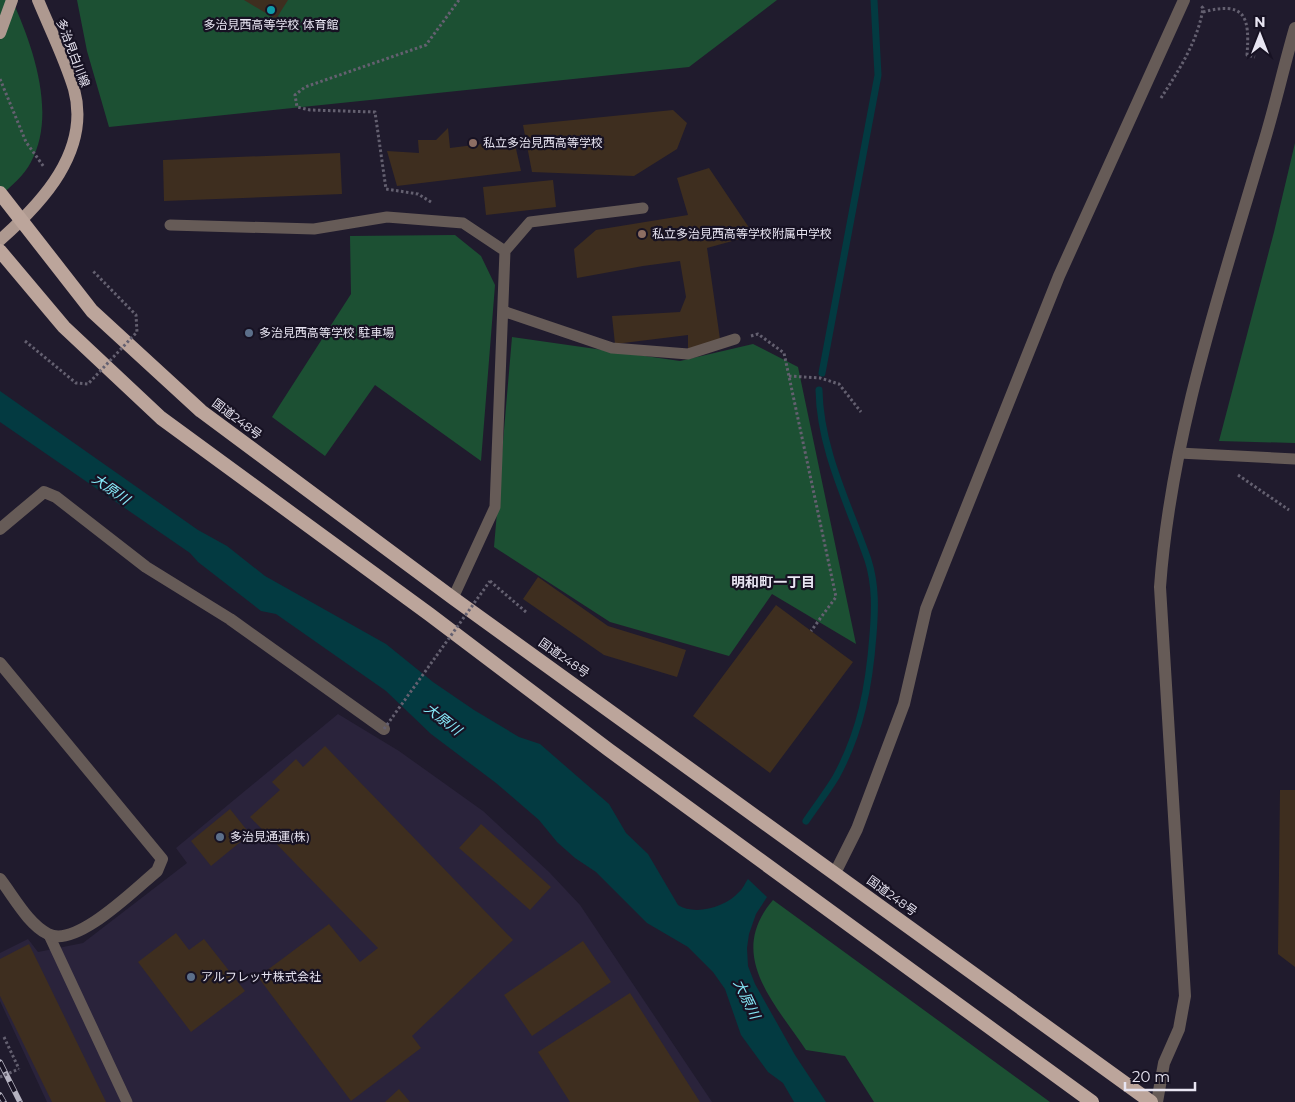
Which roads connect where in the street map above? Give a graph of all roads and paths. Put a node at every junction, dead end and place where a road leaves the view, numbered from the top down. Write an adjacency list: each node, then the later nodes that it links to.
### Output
1 (12, 0): 8 (main road)
2 (38, 0): 12 (main road, 多治見白川線)
3 (459, 0): 14 (path)
4 (1184, 0): 37 (street)
5 (1195, 0): 6 (path)
6 (1203, 12): 9 (path); 11 (path)
7 (1295, 28): 27 (street)
8 (0, 33)
9 (1255, 57)
10 (0, 79): 12 (path)
11 (1160, 99)
12 (54, 182): 16 (main road, 多治見白川線)
13 (0, 193): 16 (highway, 国道248号)
14 (433, 204)
15 (643, 208): 20 (lane)
16 (22, 221): 18 (main road, 多治見白川線); 32 (highway, 国道248号)
17 (170, 225): 20 (lane)
18 (0, 240)
19 (0, 250): 43 (highway)
20 (505, 251): 22 (lane)
21 (93, 271): 24 (path, bridge)
22 (503, 311): 23 (lane); 32 (lane)
23 (735, 339): 25 (path)
24 (24, 341)
25 (788, 376): 26 (path); 34 (path)
26 (861, 412)
27 (1179, 453): 28 (lane); 45 (street)
28 (1295, 459)
29 (1238, 475): 30 (path)
30 (1289, 510)
31 (0, 529): 36 (street)
32 (453, 598): 37 (highway, 国道248号)
33 (526, 612): 36 (path, bridge)
34 (811, 631)
35 (0, 662): 39 (street)
36 (384, 730)
37 (834, 873): 44 (highway, 国道248号)
38 (0, 879): 39 (street)
39 (50, 936): 42 (lane)
40 (4, 1037): 41 (path, bridge)
41 (0, 1078)
42 (127, 1102)
43 (1092, 1102)
44 (1151, 1102)
45 (1157, 1102)

